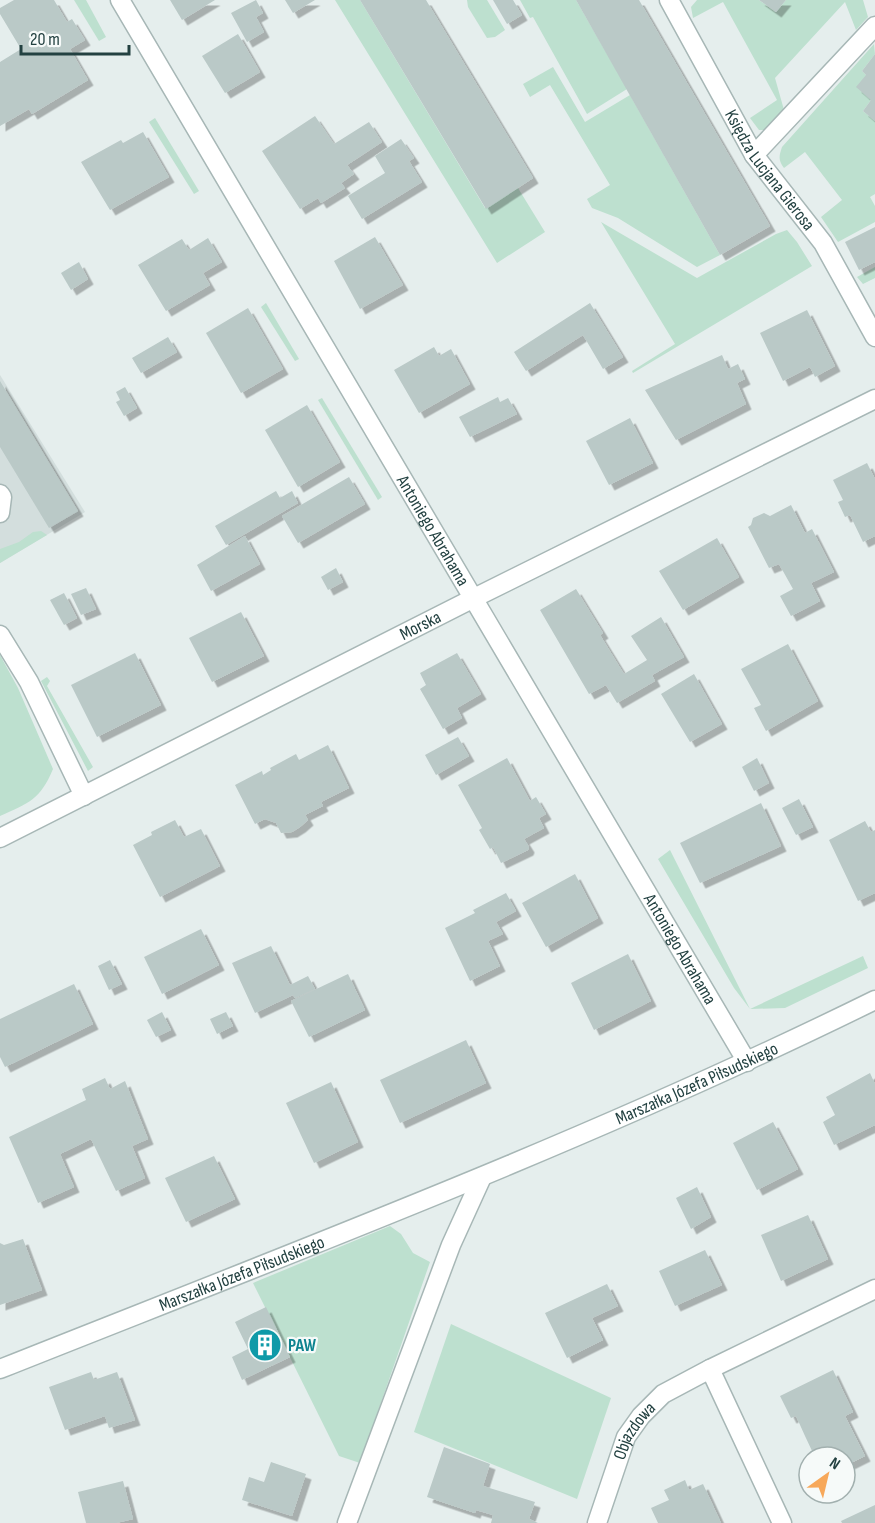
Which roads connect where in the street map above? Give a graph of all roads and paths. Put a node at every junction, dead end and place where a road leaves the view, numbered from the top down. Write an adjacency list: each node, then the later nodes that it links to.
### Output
1 (120, 0): 9 (street, Antoniego Abrahama)
2 (674, 3): 4 (street, Księdza Lucjana Gierosa)
3 (875, 26): 4 (street)
4 (754, 155): 5 (street, Księdza Lucjana Gierosa)
5 (875, 337)
6 (875, 399): 9 (street, Morska)
7 (0, 494): 8 (street)
8 (0, 513)
9 (474, 598): 11 (street, Morska); 14 (street, Antoniego Abrahama)
10 (0, 635): 11 (street)
11 (84, 796): 12 (street, Morska)
12 (0, 838)
13 (875, 1000): 14 (street, Marszałka Józefa Piłsudskiego)
14 (747, 1062): 15 (street, Marszałka Józefa Piłsudskiego)
15 (482, 1177): 17 (street, Marszałka Józefa Piłsudskiego); 19 (street)
16 (875, 1289): 18 (street, Objazdowa)
17 (0, 1369)
18 (710, 1369): 20 (street, Objazdowa); 21 (street)
19 (347, 1523)
20 (597, 1523)
21 (782, 1523)

